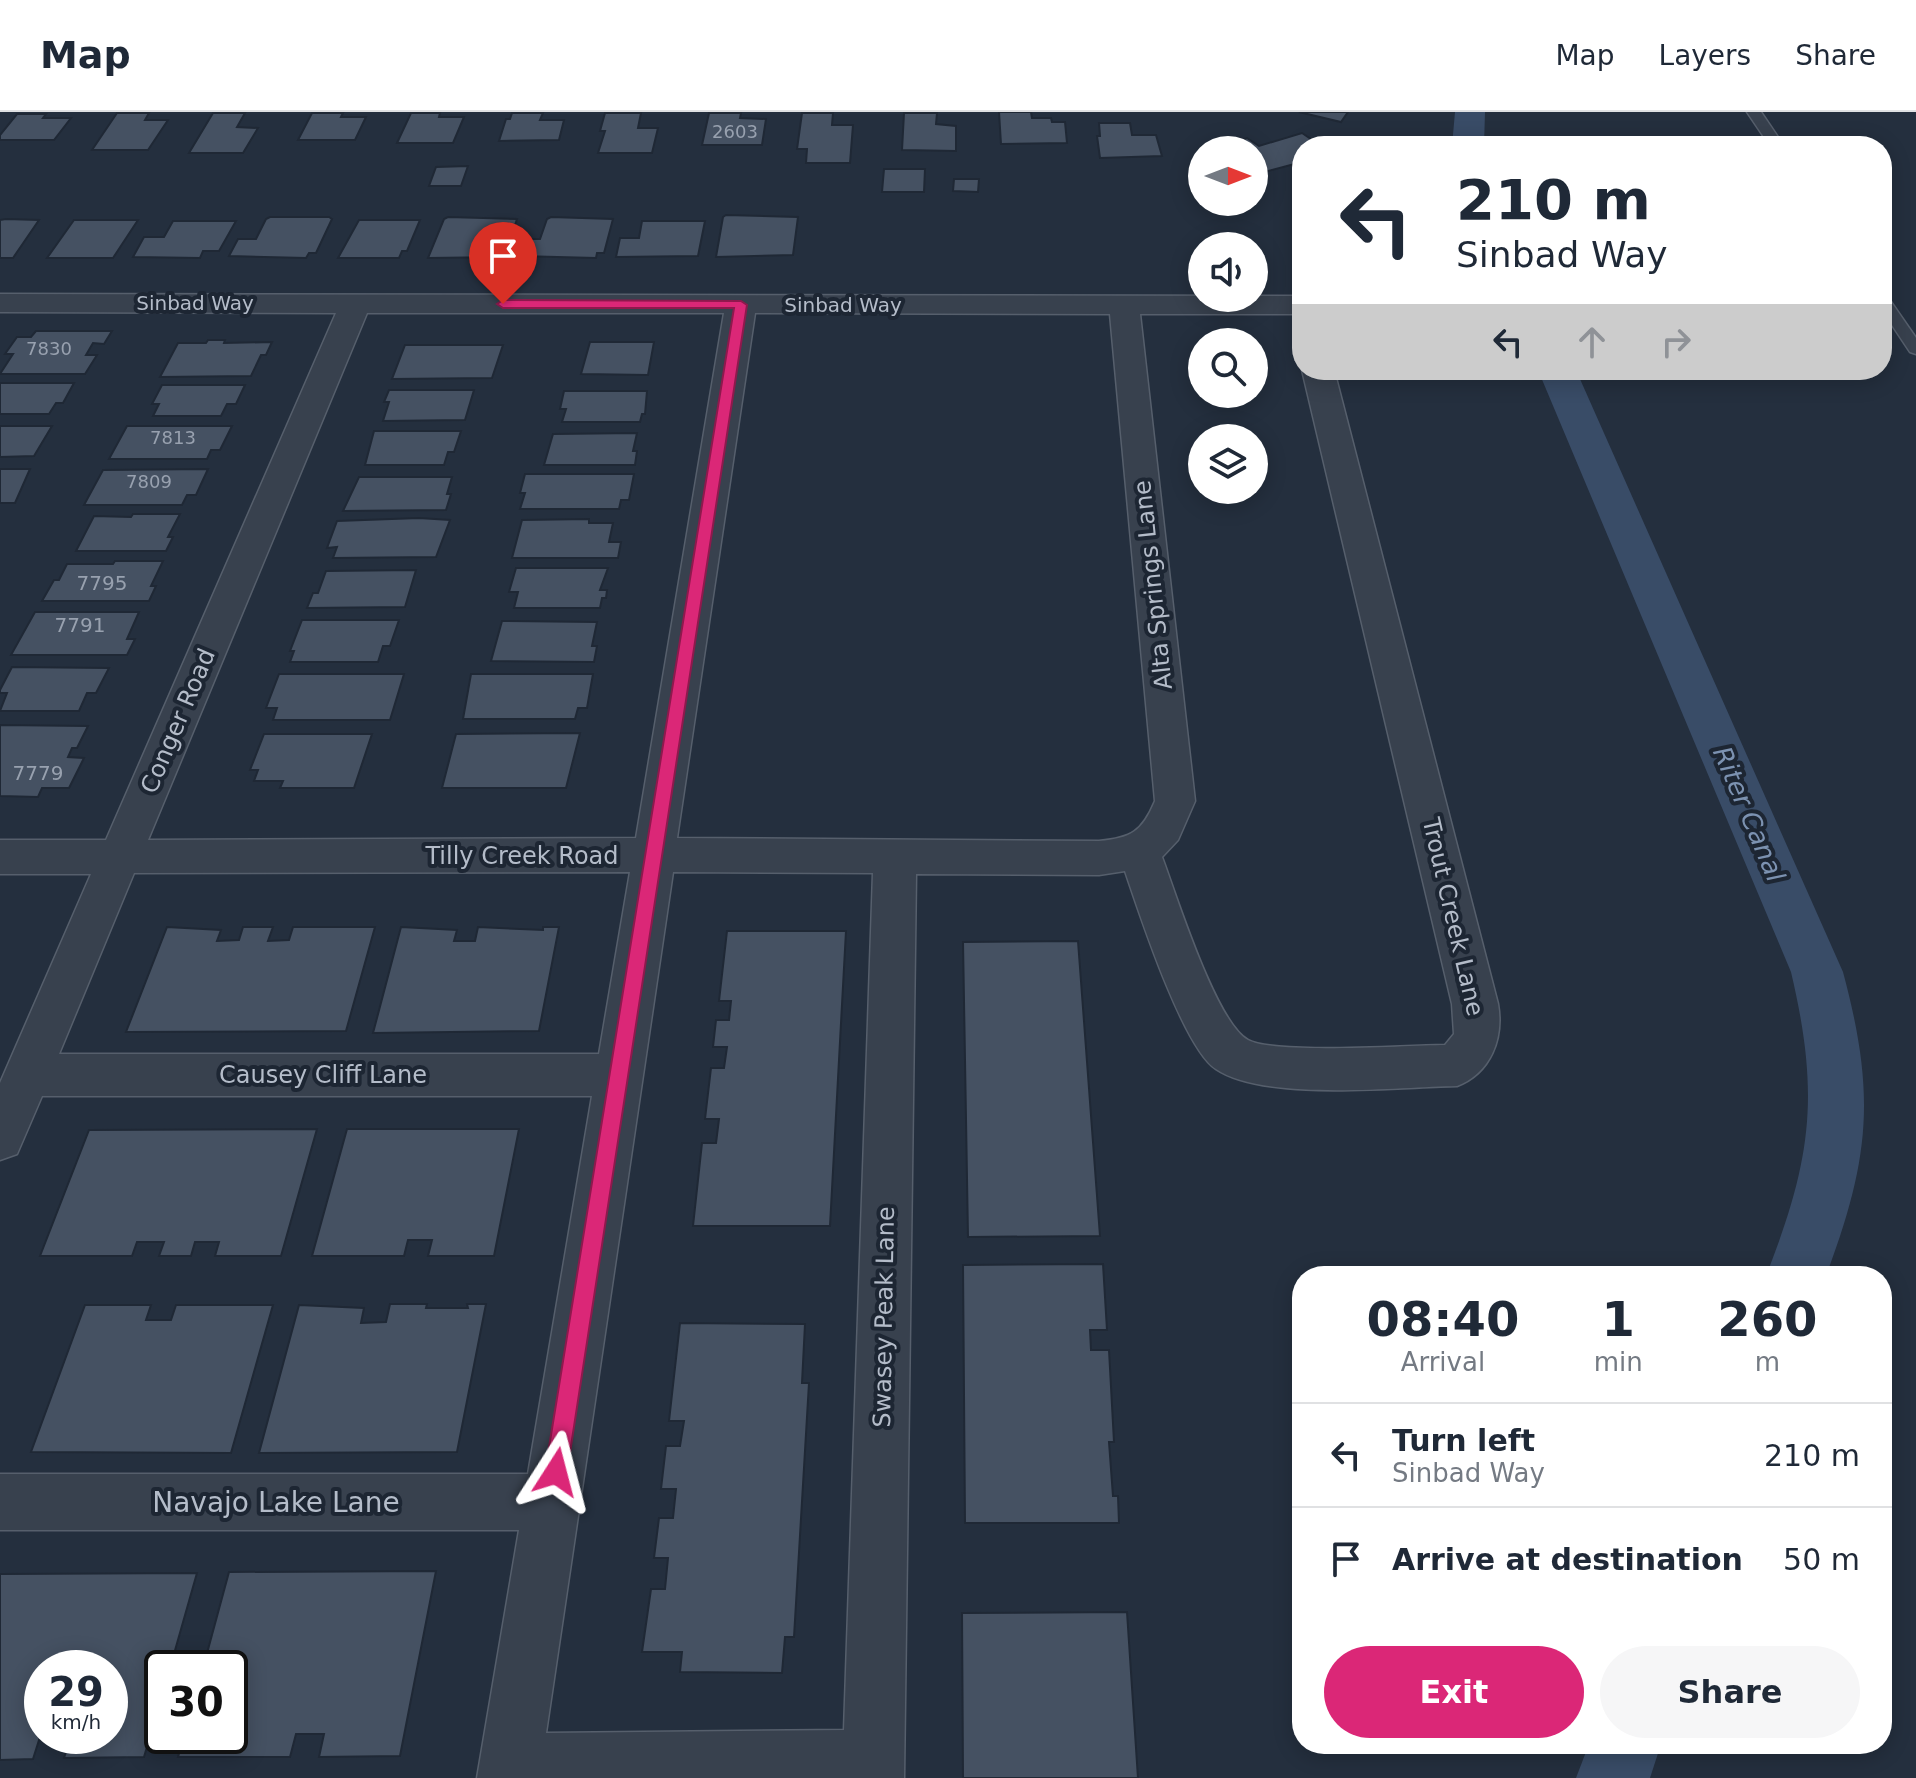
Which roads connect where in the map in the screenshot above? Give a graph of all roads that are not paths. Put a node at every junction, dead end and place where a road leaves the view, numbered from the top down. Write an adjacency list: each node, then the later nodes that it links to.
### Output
1 (1754, 112): 2 (lane)
2 (1770, 136)
3 (0, 303): 4 (street, Sinbad Way)
4 (355, 304): 5 (street, Sinbad Way); 14 (street, Conger Road)
5 (741, 305): 7 (street, Sinbad Way); 12 (street)
6 (1292, 305): 7 (street, Sinbad Way)
7 (1124, 306): 11 (street, Alta Springs Lane)
8 (1892, 314): 9 (lane)
9 (1916, 349)
10 (1320, 380): 11 (street, Trout Creek Lane)
11 (1138, 850): 15 (street, Tilly Creek Road)
12 (654, 855): 14 (street, Tilly Creek Road); 15 (street, Tilly Creek Road); 17 (street)
13 (0, 857): 14 (street, Tilly Creek Road)
14 (120, 857): 16 (street, Conger Road)
15 (895, 857): 21 (street, Swasey Peak Lane)
16 (27, 1075): 17 (street, Causey Cliff Lane); 18 (street, Conger Road)
17 (619, 1075): 20 (street)
18 (0, 1138)
19 (0, 1502): 20 (street, Navajo Lake Lane)
20 (551, 1502): 22 (street)
21 (873, 1770): 22 (street)
22 (509, 1771)

